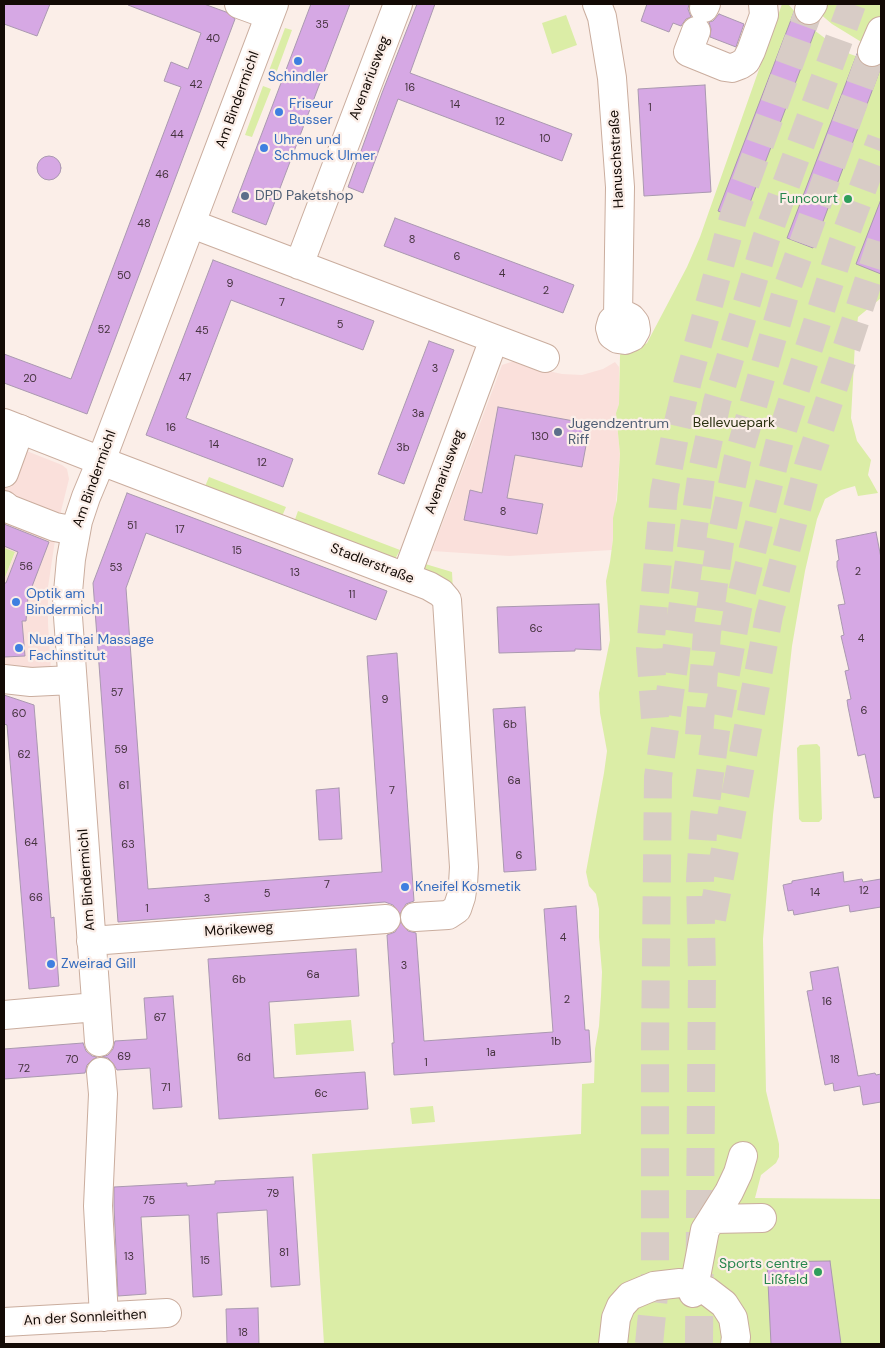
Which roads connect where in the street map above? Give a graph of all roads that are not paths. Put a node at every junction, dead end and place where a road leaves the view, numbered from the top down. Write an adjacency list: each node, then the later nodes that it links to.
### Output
1 (239, 4): 5 (street)
2 (398, 4): 8 (street, Avenariusweg)
3 (597, 4): 9 (street, Hanuschstraße)
4 (763, 4): 6 (street)
5 (272, 10): 7 (street, Am Bindermichl)
6 (702, 15)
7 (192, 224): 8 (street); 13 (street, Am Bindermichl)
8 (299, 265): 10 (street)
9 (618, 316)
10 (494, 338): 11 (street); 17 (street, Avenariusweg)
11 (545, 358)
12 (12, 426): 13 (street, Stadlerstraße); 14 (street)
13 (102, 460): 16 (street, Am Bindermichl); 17 (street, Stadlerstraße)
14 (4, 473)
15 (4, 505): 16 (street)
16 (76, 531): 19 (street, Am Bindermichl)
17 (406, 577): 20 (street, Stadlerstraße)
18 (4, 679): 19 (street)
19 (72, 680): 22 (street, Am Bindermichl)
20 (415, 917)
21 (386, 920): 22 (street, Mörikeweg)
22 (91, 941): 23 (street, Am Bindermichl)
23 (96, 1007): 24 (street); 25 (street, Am Bindermichl)
24 (4, 1015)
25 (99, 1042)
26 (101, 1072): 32 (street)
27 (743, 1156): 29 (street)
28 (762, 1218): 29 (street)
29 (712, 1219): 30 (street)
30 (694, 1290): 34 (street); 35 (street)
31 (167, 1313): 32 (street, An der Sonnleithen)
32 (104, 1317): 33 (street, An der Sonnleithen)
33 (4, 1322)
34 (613, 1344)
35 (736, 1344)

